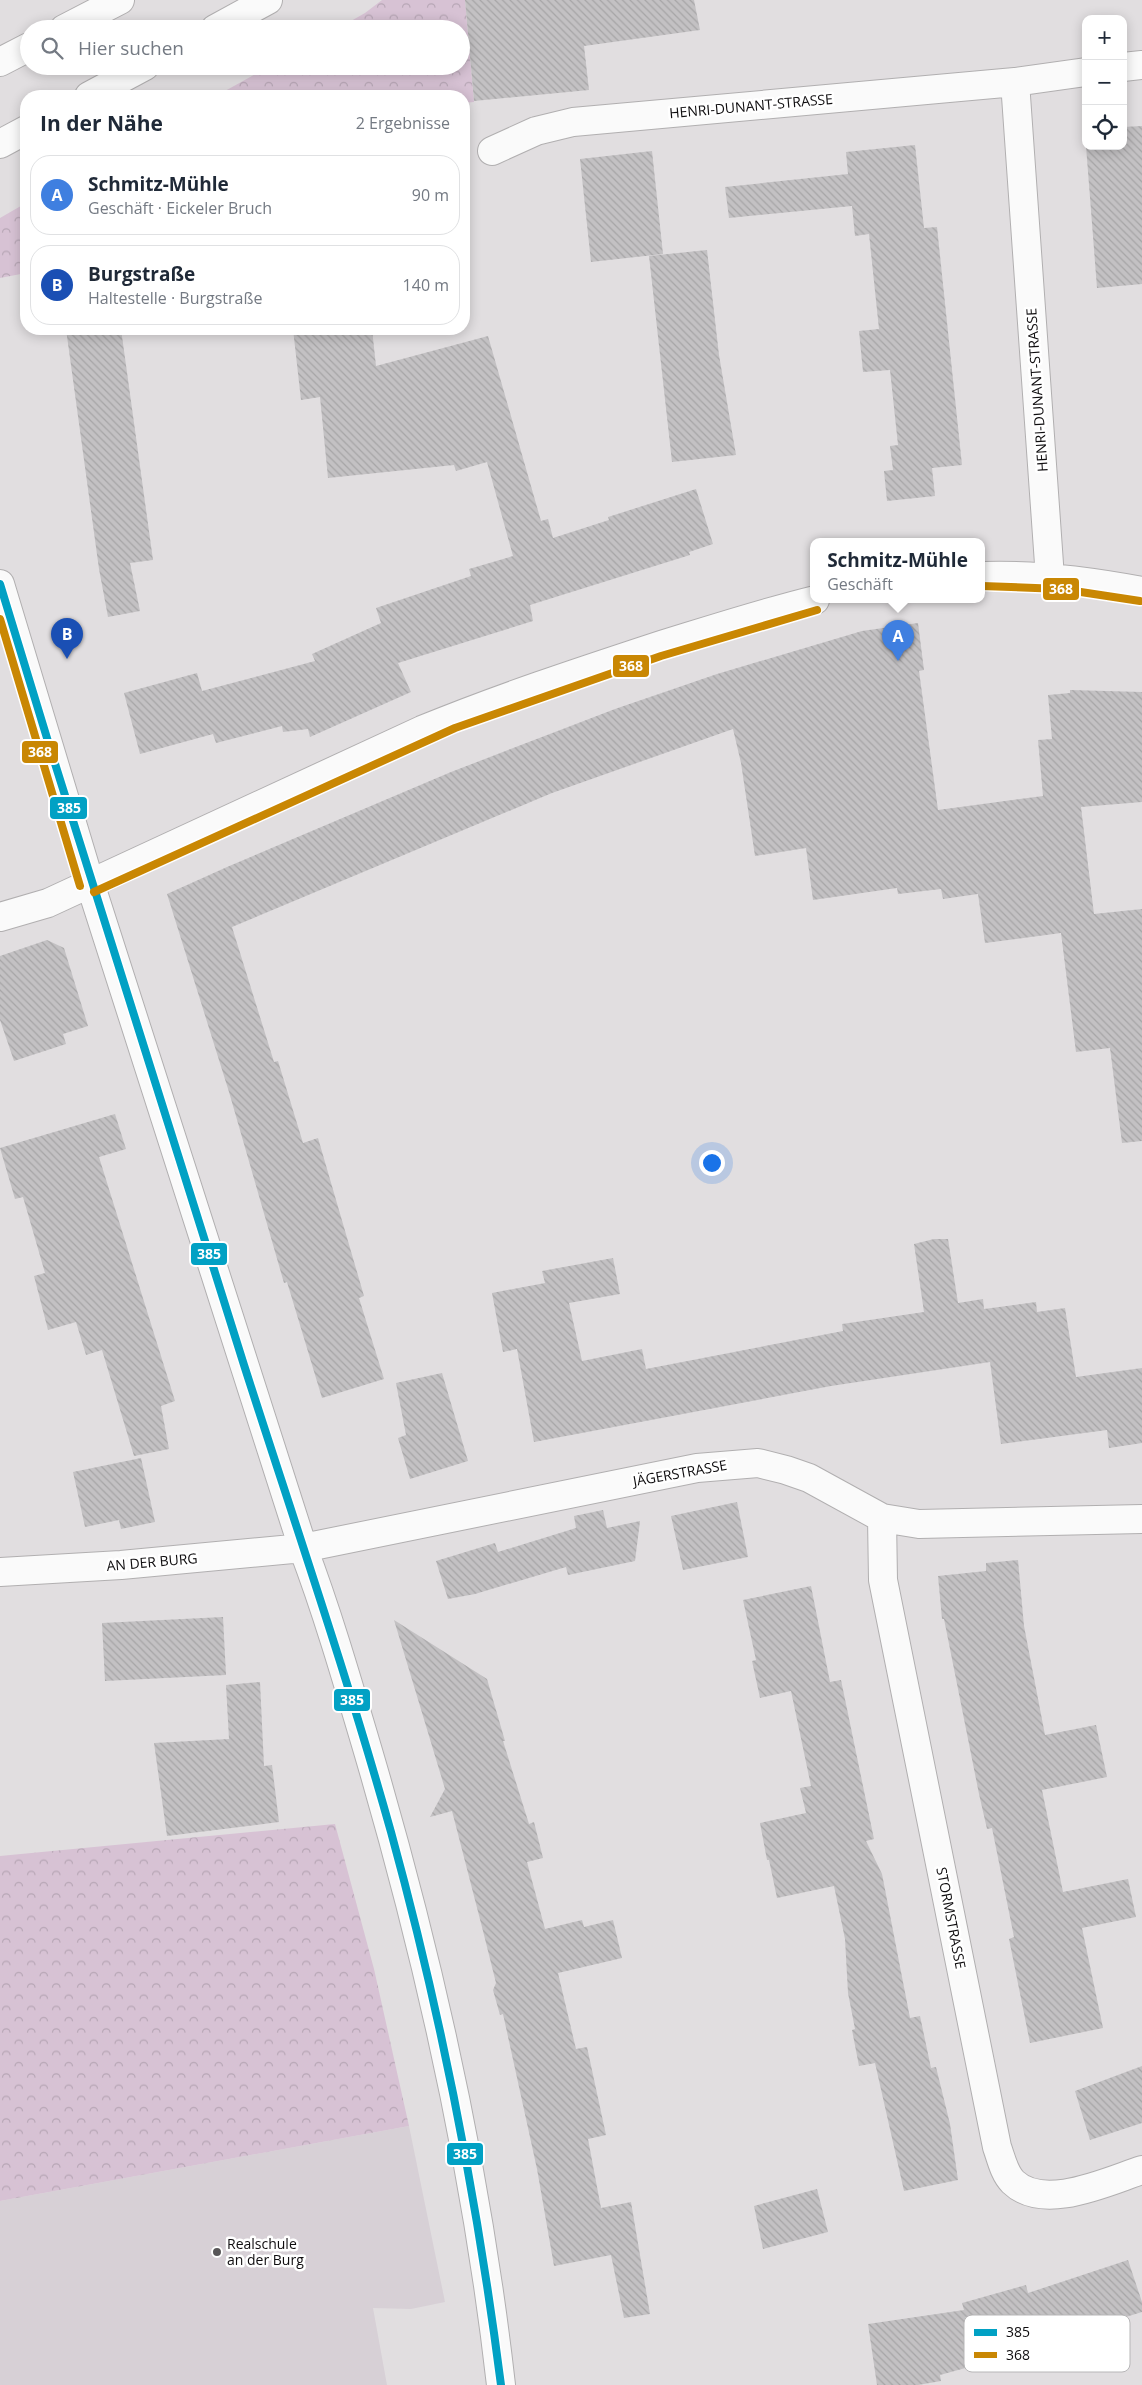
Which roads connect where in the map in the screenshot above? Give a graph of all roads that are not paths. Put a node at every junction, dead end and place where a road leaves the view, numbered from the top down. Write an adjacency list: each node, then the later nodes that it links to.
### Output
1 (120, 0): 3 (street)
2 (268, 0): 4 (street)
3 (81, 20)
4 (231, 20)
5 (20, 52): 6 (street)
6 (0, 62)
7 (1142, 65): 8 (street)
8 (1127, 67)
9 (1082, 73): 11 (street, HENRI-DUNANT-STRASSE)
10 (128, 75): 12 (street)
11 (1015, 82): 15 (street, HENRI-DUNANT-STRASSE); 17 (street, HENRI-DUNANT-STRASSE)
12 (100, 90)
13 (20, 133): 14 (street)
14 (0, 144)
15 (492, 151)
16 (985, 576): 17 (street)
17 (1050, 578): 19 (street)
18 (0, 584): 21 (street)
19 (1142, 591)
20 (810, 601): 21 (street)
21 (90, 883): 22 (street); 25 (street)
22 (0, 917)
23 (882, 1518): 24 (street, JÄGERSTRASSE); 25 (street, JÄGERSTRASSE); 27 (street, STORMSTRASSE)
24 (1142, 1519)
25 (303, 1548): 26 (street, AN DER BURG); 28 (street)
26 (0, 1572)
27 (1142, 2170)
28 (501, 2385)

